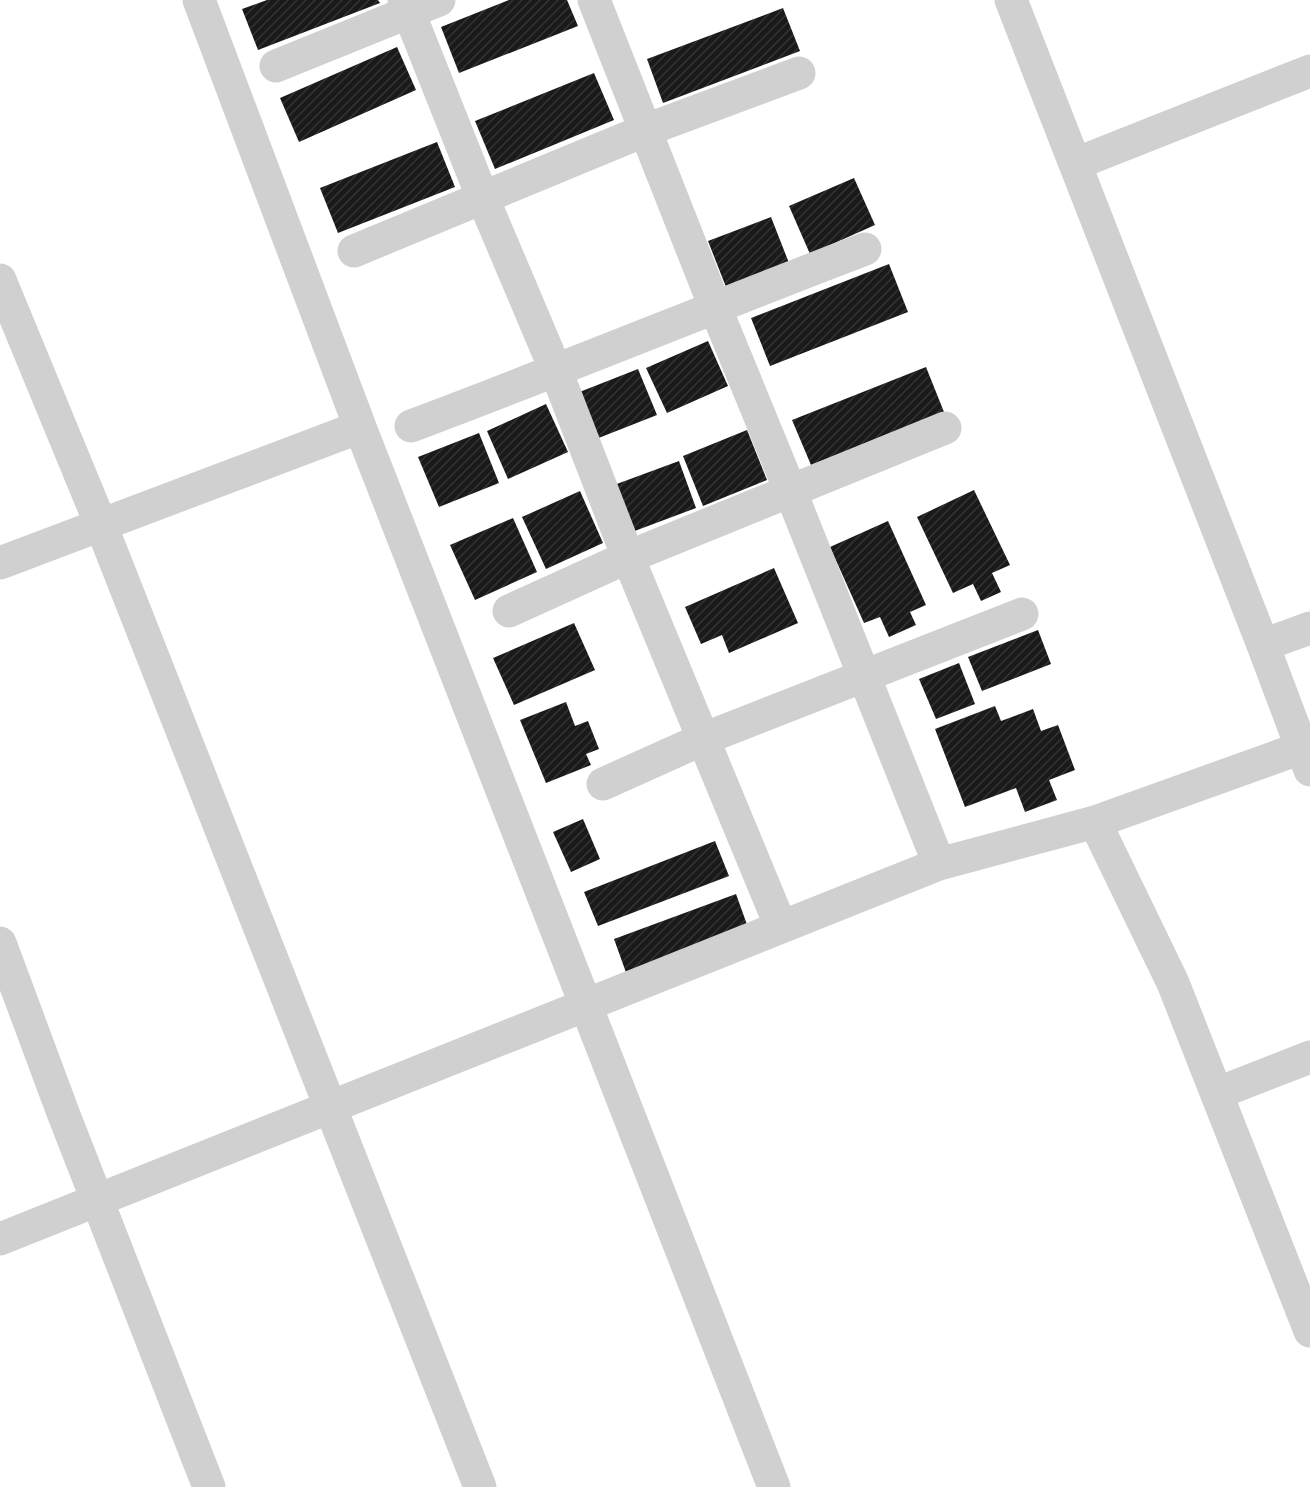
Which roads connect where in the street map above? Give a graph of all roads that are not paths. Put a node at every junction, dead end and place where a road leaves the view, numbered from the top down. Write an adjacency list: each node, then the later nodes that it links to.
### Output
1 (199, 0): 18 (street)
2 (439, 0): 5 (street)
3 (594, 0): 9 (street)
4 (1011, 0): 10 (street)
5 (407, 6): 6 (street); 11 (street)
6 (276, 66)
7 (1310, 71): 10 (street)
8 (799, 73): 9 (street)
9 (646, 130): 11 (street); 15 (street)
10 (1075, 164): 27 (street)
11 (482, 196): 13 (street); 16 (street)
12 (865, 249): 15 (street)
13 (354, 251)
14 (0, 280): 21 (street)
15 (714, 307): 16 (street); 20 (street)
16 (556, 371): 17 (street); 22 (street)
17 (411, 426)
18 (360, 427): 21 (street); 36 (street)
19 (945, 428): 20 (street)
20 (790, 490): 22 (street); 28 (street)
21 (100, 525): 23 (street); 39 (street)
22 (628, 557): 24 (street); 29 (street)
23 (0, 563)
24 (509, 611)
25 (1022, 614): 28 (street)
26 (1310, 628): 27 (street)
27 (1263, 645): 30 (street)
28 (864, 675): 29 (street); 33 (street)
29 (703, 740): 31 (street); 34 (street)
30 (1305, 759): 32 (street)
31 (603, 784)
32 (1095, 822): 33 (street); 38 (street)
33 (939, 864): 34 (street)
34 (781, 927): 36 (street)
35 (0, 943): 40 (street)
36 (588, 1005): 39 (street); 45 (street)
37 (1310, 1057): 38 (street)
38 (1218, 1093): 42 (street)
39 (330, 1107): 40 (street); 44 (street)
40 (97, 1200): 41 (street); 43 (street)
41 (0, 1239)
42 (1310, 1331)
43 (209, 1487)
44 (480, 1487)
45 (774, 1487)

